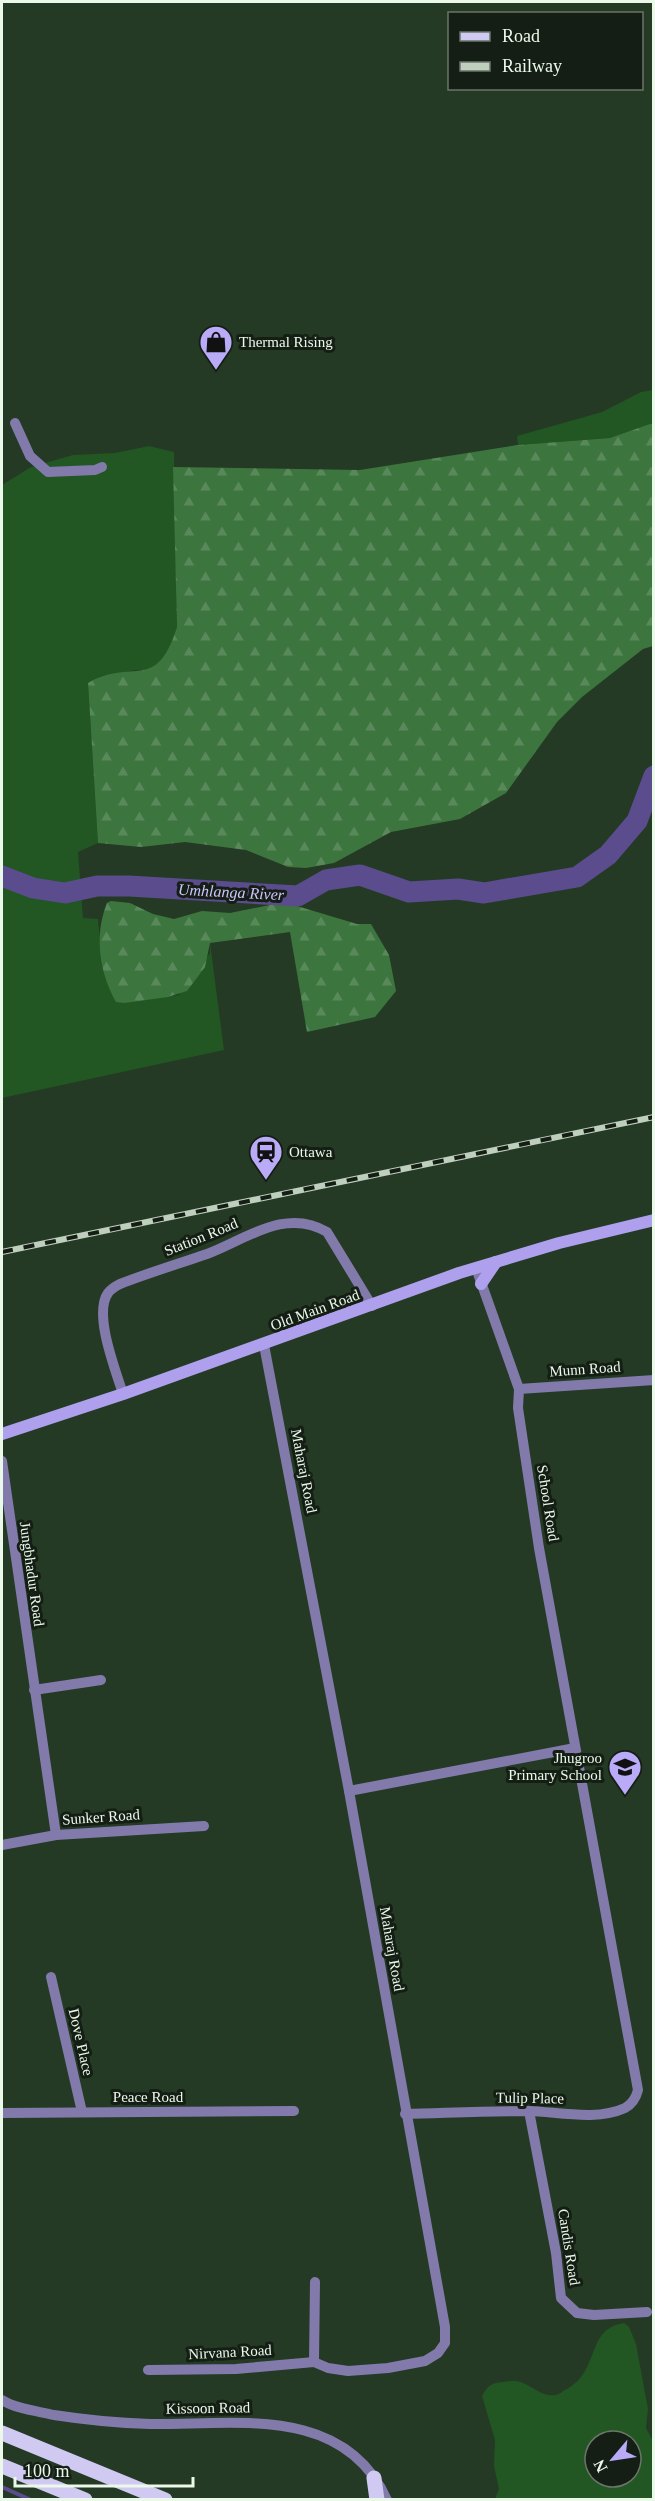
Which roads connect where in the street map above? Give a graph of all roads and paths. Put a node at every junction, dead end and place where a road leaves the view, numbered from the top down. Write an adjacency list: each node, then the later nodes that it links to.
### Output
1 (15, 423): 2 (street)
2 (102, 467)
3 (647, 1222): 4 (street, Old Main Road)
4 (497, 1261): 5 (street, Old Main Road); 6 (street)
5 (476, 1268): 6 (street, School Road); 7 (street, Old Main Road)
6 (481, 1284): 10 (street, School Road)
7 (372, 1306): 8 (street, Old Main Road); 11 (street, Station Road)
8 (264, 1345): 11 (street, Old Main Road); 17 (street, Maharaj Road)
9 (654, 1380): 10 (street, Munn Road)
10 (519, 1389): 16 (street, School Road)
11 (123, 1394): 12 (street, Old Main Road)
12 (2, 1434)
13 (2, 1461): 15 (street, Jungbhadur Road)
14 (101, 1680): 15 (street)
15 (34, 1690): 19 (street, Jungbhadur Road)
16 (575, 1748): 17 (street); 22 (street, School Road)
17 (349, 1791): 27 (street, Maharaj Road)
18 (204, 1826): 19 (street, Sunker Road)
19 (56, 1835): 20 (street, Sunker Road)
20 (2, 1845)
21 (51, 1977): 25 (street, Dove Place)
22 (638, 2084): 24 (street, Tulip Place)
23 (294, 2111): 25 (street, Peace Road)
24 (529, 2111): 27 (street, Tulip Place); 29 (street, Candis Road)
25 (82, 2112): 26 (street, Peace Road)
26 (2, 2113)
27 (405, 2114): 30 (street, Maharaj Road)
28 (315, 2282): 30 (street)
29 (647, 2312)
30 (314, 2362): 31 (street, Nirvana Road)
31 (148, 2370)
32 (2, 2400): 35 (street, Kissoon Road)
33 (2, 2433): 37 (main road)
34 (2, 2466): 36 (main road)
35 (374, 2478): 38 (main road); 39 (street, Kissoon Road)
36 (85, 2499)
37 (165, 2499)
38 (377, 2499)
39 (387, 2499)

